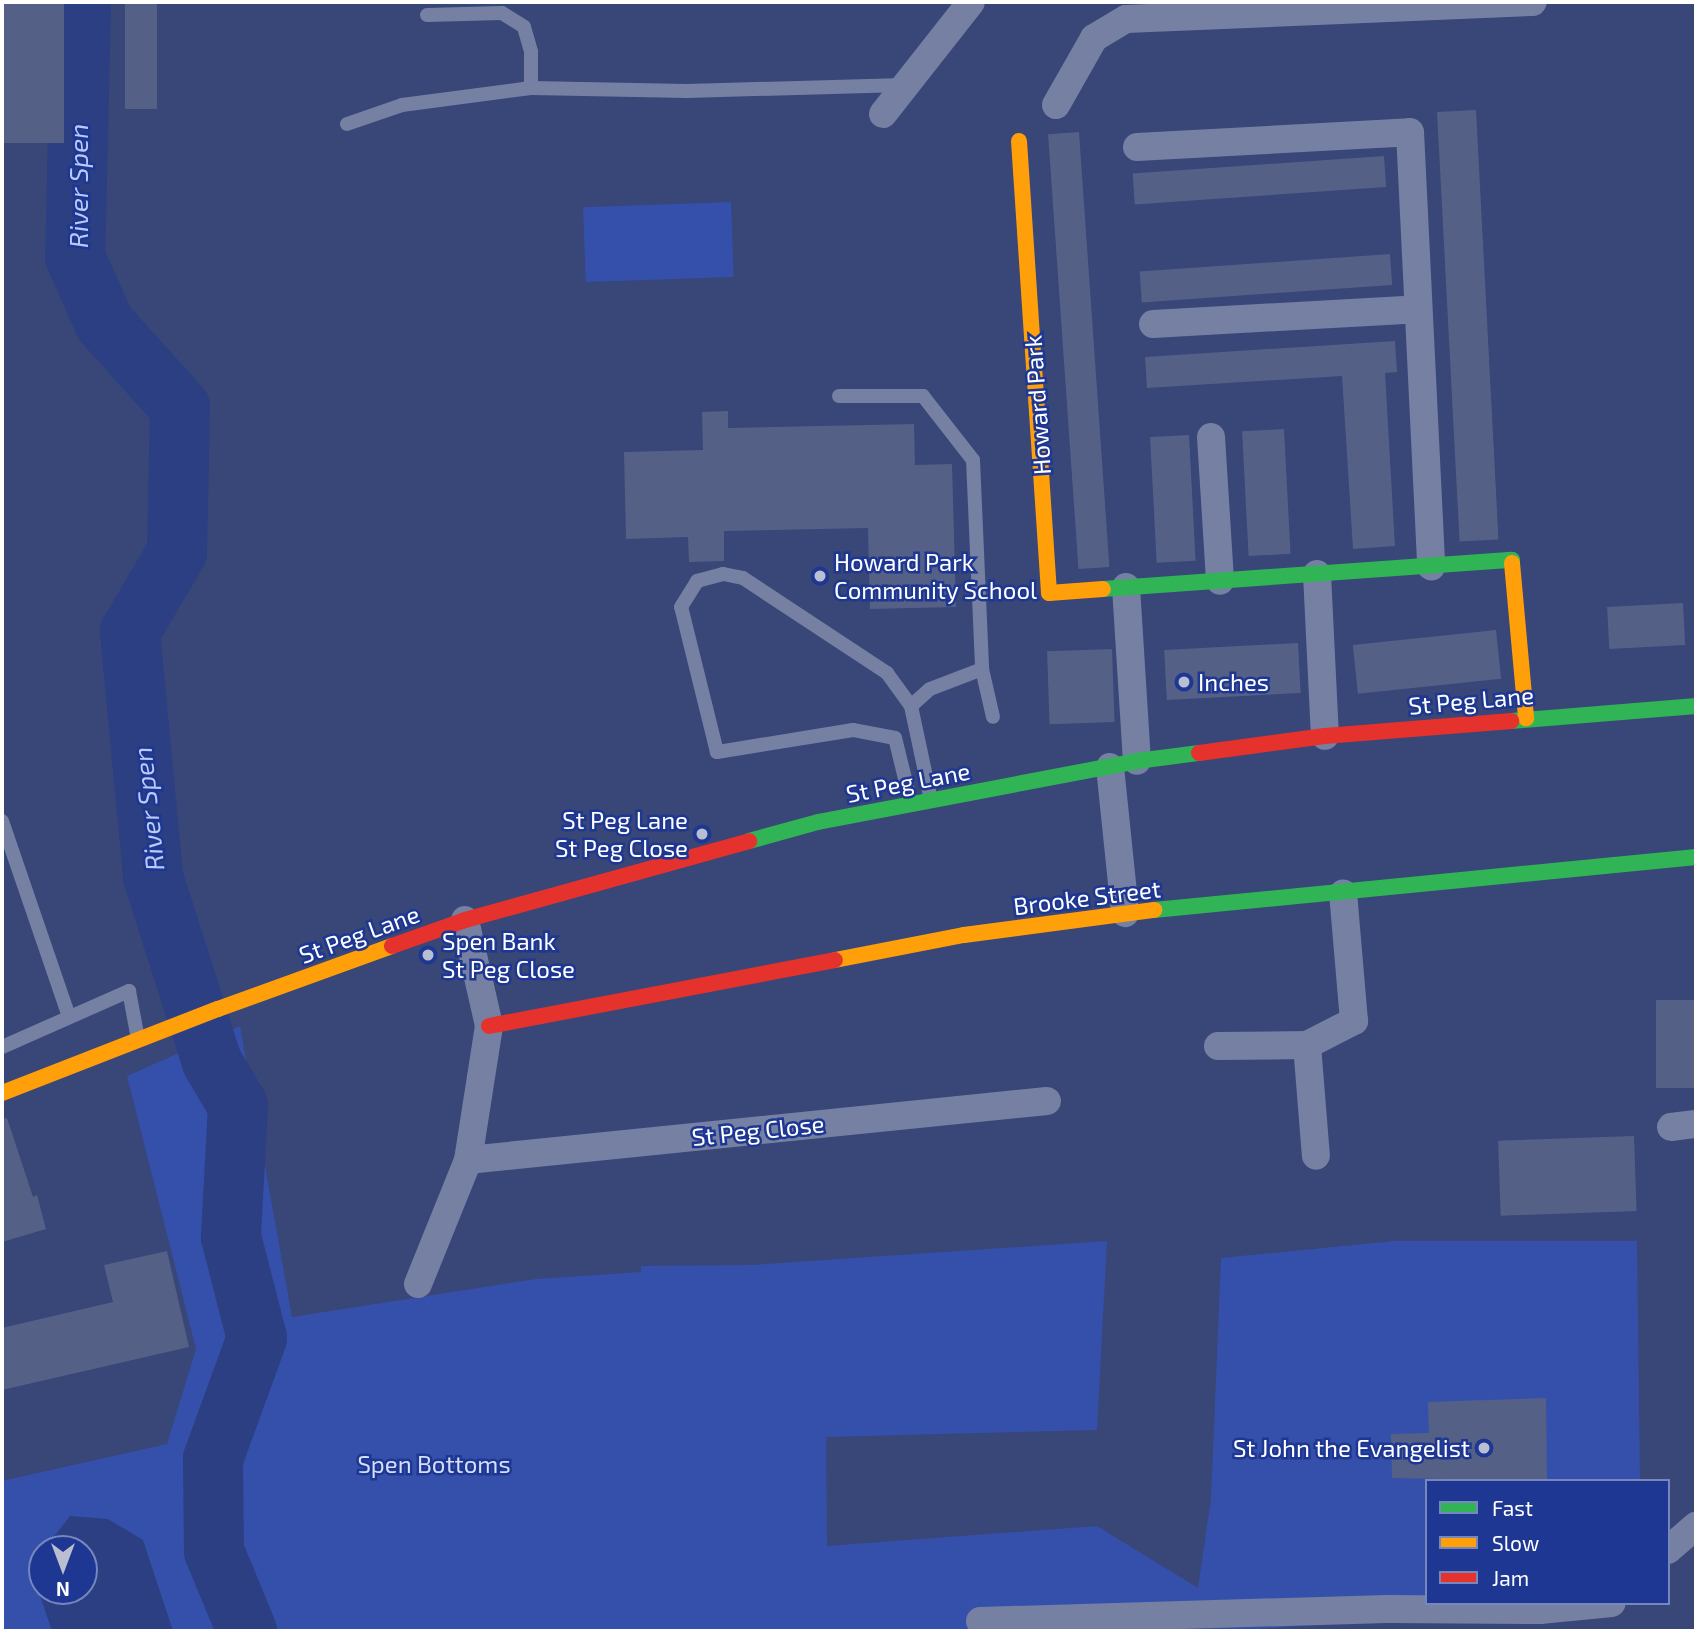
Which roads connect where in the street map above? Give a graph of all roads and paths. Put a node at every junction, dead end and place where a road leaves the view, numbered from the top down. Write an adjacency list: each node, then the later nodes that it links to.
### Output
1 (971, 2): 5 (street)
2 (1533, 2): 3 (street)
3 (1204, 9): 7 (street)
4 (427, 15): 6 (lane)
5 (905, 85): 6 (lane); 8 (street)
6 (531, 88): 9 (lane)
7 (1056, 106)
8 (883, 114)
9 (347, 124)
10 (1019, 141): 19 (street, Howard Park)
11 (1137, 147): 12 (street)
12 (1418, 309): 13 (street); 16 (street)
13 (1153, 324)
14 (839, 396): 20 (lane)
15 (1211, 437): 18 (street)
16 (1431, 566): 17 (street, Howard Park); 24 (street, Howard Park)
17 (1317, 574): 18 (street, Howard Park); 25 (street)
18 (1220, 580): 19 (street, Howard Park)
19 (1126, 587): 26 (street)
20 (982, 669): 21 (lane); 23 (lane)
21 (911, 706): 28 (lane); 29 (lane)
22 (1696, 706): 24 (street, St Peg Lane)
23 (993, 717)
24 (1526, 718): 25 (street, St Peg Lane)
25 (1325, 736): 26 (street, St Peg Lane)
26 (1137, 761): 27 (street, St Peg Lane)
27 (1110, 767): 28 (street, St Peg Lane); 33 (street)
28 (931, 801): 29 (street, St Peg Lane)
29 (911, 804): 34 (street, St Peg Lane)
30 (2, 821): 35 (lane)
31 (1696, 857): 32 (street, Brooke Street)
32 (1343, 893): 33 (street, Brooke Street); 38 (street)
33 (1125, 913): 36 (street, Brooke Street)
34 (465, 920): 36 (street); 37 (street, St Peg Lane)
35 (69, 1017): 37 (lane); 40 (lane)
36 (489, 1026): 44 (street)
37 (138, 1040): 41 (street, St Peg Lane)
38 (1307, 1045): 39 (street); 43 (street)
39 (1218, 1046)
40 (2, 1047)
41 (2, 1093)
42 (1047, 1101): 44 (street, St Peg Close)
43 (1316, 1156)
44 (468, 1160): 45 (street)
45 (418, 1284)
46 (1696, 1525): 47 (street)
47 (1670, 1548)
48 (1603, 1605): 50 (street)
49 (980, 1620): 50 (street)
50 (1539, 1620)

